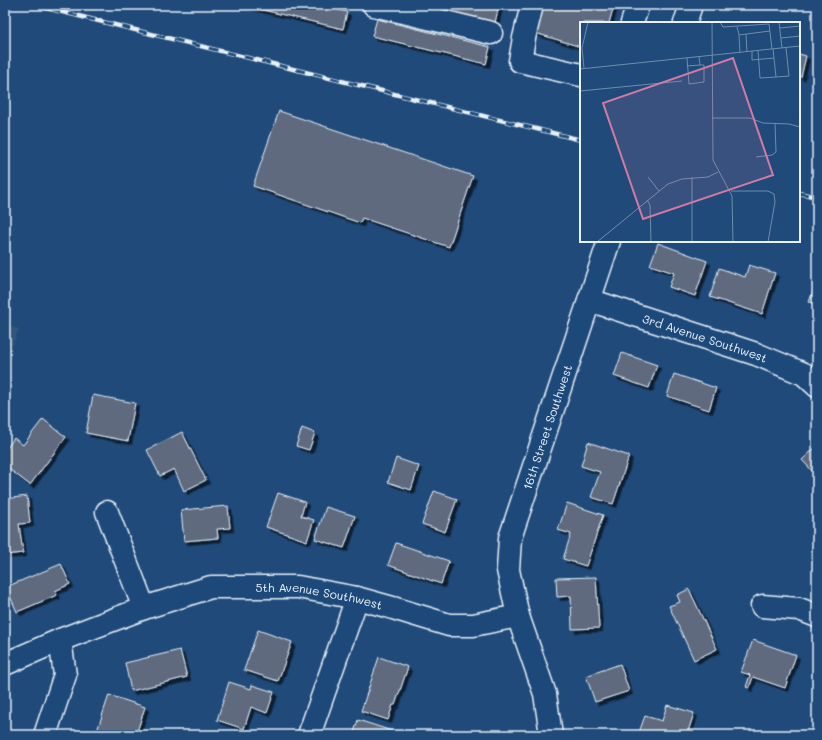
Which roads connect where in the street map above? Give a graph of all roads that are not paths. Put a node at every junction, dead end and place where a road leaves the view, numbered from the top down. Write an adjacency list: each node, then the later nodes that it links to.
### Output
1 (532, 5): 8 (street)
2 (638, 5): 5 (street)
3 (691, 5): 6 (street)
4 (379, 6): 7 (street)
5 (632, 22)
6 (685, 22)
7 (491, 33)
8 (580, 74)
9 (609, 242): 10 (street, 16th Street Southwest)
10 (589, 300): 11 (street, 3rd Avenue Southwest); 16 (street, 16th Street Southwest)
11 (817, 386)
12 (107, 512): 15 (street)
13 (357, 598): 15 (street, 5th Avenue Southwest); 16 (street, 5th Avenue Southwest); 21 (street)
14 (762, 606): 17 (street)
15 (144, 608): 18 (street, 5th Avenue Southwest)
16 (518, 616): 22 (street)
17 (817, 616)
18 (60, 640): 19 (street, 5th Avenue Southwest); 20 (street)
19 (5, 664)
20 (45, 735)
21 (309, 735)
22 (552, 735)

